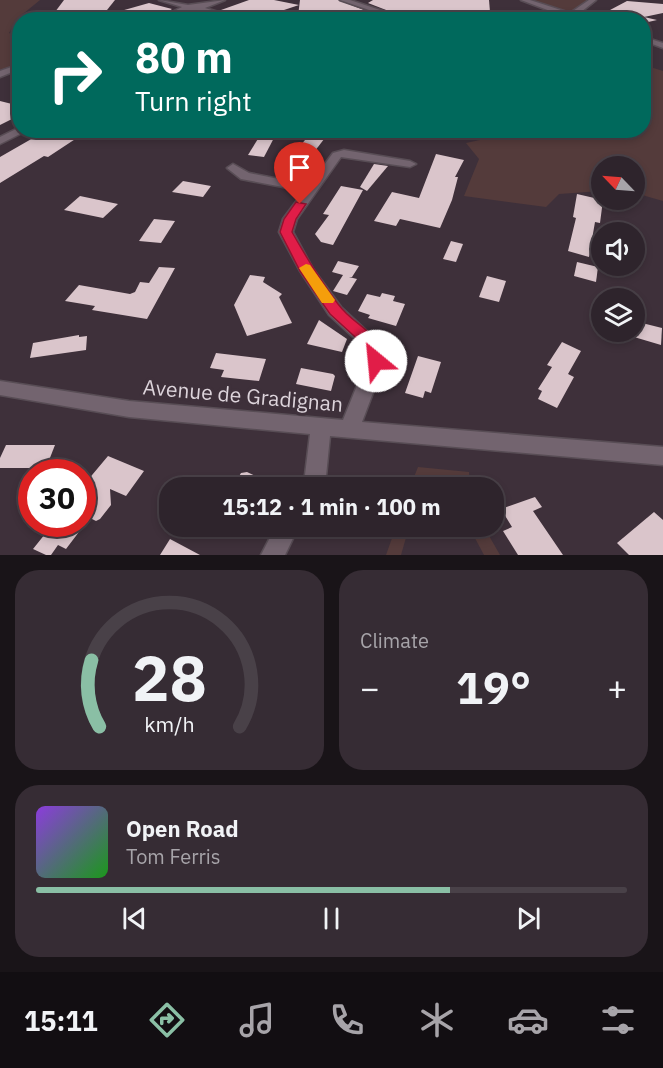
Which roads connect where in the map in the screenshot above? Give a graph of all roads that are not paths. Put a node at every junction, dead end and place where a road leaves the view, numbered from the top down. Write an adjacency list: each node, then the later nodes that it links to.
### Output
1 (162, 0): 7 (street)
2 (222, 0): 6 (street)
3 (343, 0): 10 (street)
4 (524, 0): 11 (street)
5 (593, 0): 12 (street)
6 (200, 7): 7 (street); 9 (street)
7 (186, 8): 8 (street)
8 (177, 12)
9 (216, 12)
10 (381, 12)
11 (559, 12)
12 (576, 12)
13 (410, 164): 15 (street)
14 (233, 168): 15 (street)
15 (311, 189): 18 (street)
16 (0, 388): 17 (street, Avenue de Gradignan)
17 (321, 426): 18 (street, Avenue de Gradignan); 20 (street)
18 (349, 429): 19 (street, Avenue de Gradignan)
19 (663, 456)
20 (314, 477)
21 (282, 537): 22 (street)
22 (273, 555)

